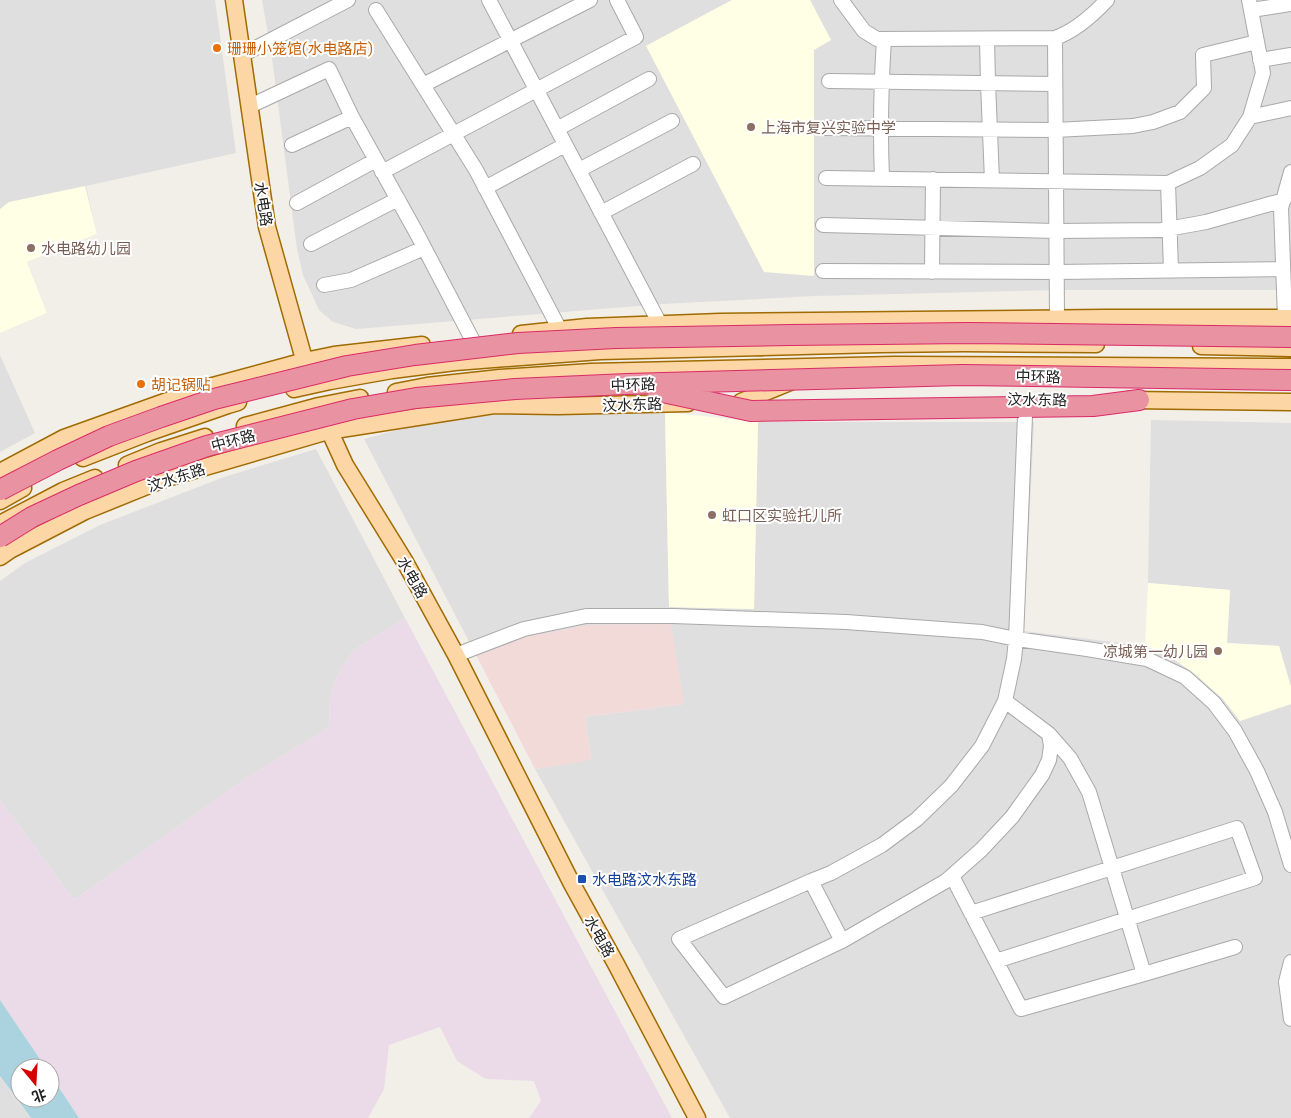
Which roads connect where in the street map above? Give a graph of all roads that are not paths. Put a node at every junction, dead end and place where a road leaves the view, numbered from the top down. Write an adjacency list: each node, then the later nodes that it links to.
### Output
1 (234, 0): 17 (main road, 水电路)
2 (348, 0): 17 (street)
3 (590, 0): 14 (street)
4 (618, 0): 25 (street)
5 (841, 0): 12 (street)
6 (1107, 0): 11 (street)
7 (491, 1): 14 (street)
8 (1291, 4): 9 (street)
9 (1250, 5): 15 (street)
10 (376, 10): 24 (street)
11 (1055, 38): 13 (street); 23 (street)
12 (884, 39): 13 (street); 21 (street)
13 (987, 39): 22 (street)
14 (510, 40): 24 (street); 25 (street)
15 (1257, 42): 18 (street); 35 (street)
16 (1291, 55): 18 (street)
17 (242, 56): 26 (main road, 水电路)
18 (1260, 60): 29 (street)
19 (649, 79): 33 (street)
20 (829, 81): 21 (street)
21 (881, 82): 22 (street); 32 (street)
22 (988, 83): 23 (street); 34 (street)
23 (1055, 84): 35 (street)
24 (423, 85): 36 (street)
25 (537, 90): 33 (street); 36 (street)
26 (250, 106): 28 (street); 76 (main road, 水电路)
27 (1291, 108): 29 (street)
28 (352, 117): 37 (street); 40 (street)
29 (1250, 117): 48 (street)
30 (672, 122): 41 (street)
31 (824, 128): 32 (street)
32 (880, 128): 34 (street); 44 (street)
33 (557, 129): 38 (street)
34 (989, 129): 35 (street); 46 (street)
35 (1056, 130): 47 (street)
36 (454, 134): 40 (street); 49 (street)
37 (292, 145)
38 (565, 145): 41 (street); 49 (street)
39 (693, 164): 53 (street)
40 (380, 166): 50 (street); 52 (street)
41 (579, 170): 53 (street)
42 (1291, 172): 51 (street)
43 (826, 178): 44 (street)
44 (882, 178): 45 (street)
45 (933, 179): 46 (street); 55 (street)
46 (992, 180): 47 (street)
47 (1056, 181): 48 (street); 57 (street)
48 (1168, 182): 56 (street)
49 (485, 188): 71 (street)
50 (398, 199): 58 (street); 59 (street)
51 (1284, 200): 56 (street); 60 (street)
52 (297, 203)
53 (601, 213): 69 (street)
54 (823, 226): 55 (street)
55 (932, 228): 57 (street); 63 (street)
56 (1170, 228): 57 (street); 61 (street)
57 (1056, 231): 64 (street)
58 (311, 244)
59 (424, 248): 65 (street); 72 (street)
60 (1282, 269): 61 (street); 70 (street)
61 (1171, 270): 64 (street)
62 (823, 271): 63 (street)
63 (932, 272): 64 (street)
64 (1057, 272): 66 (street)
65 (324, 285)
66 (1057, 318): 67 (main road); 68 (main road)
67 (1146, 318): 70 (main road); 73 (main road)
68 (736, 322): 69 (main road); 74 (main road)
69 (660, 324): 71 (main road)
70 (1289, 324): 94 (highway, bridge)
71 (560, 330): 72 (main road)
72 (472, 340): 76 (main road)
73 (1095, 344): 74 (main road); 75 (main road)
74 (830, 345): 82 (main road)
75 (1291, 348)
76 (305, 361): 82 (main road, 水电路); 91 (main road)
77 (830, 367): 78 (main road, 汶水东路); 79 (main road, 汶水东路); 84 (main road)
78 (1291, 367)
79 (500, 378): 87 (main road, 汶水东路); 88 (main road)
80 (1291, 380): 81 (highway, 中环路, bridge)
81 (627, 384): 89 (highway, bridge); 96 (highway, 中环路, bridge)
82 (311, 385): 87 (main road, 水电路); 94 (main road)
83 (1139, 400): 84 (main road, 汶水东路); 85 (main road, 汶水东路); 89 (highway)
84 (741, 402): 86 (main road, 汶水东路)
85 (1291, 402)
86 (666, 403): 88 (main road, 汶水东路); 89 (street)
87 (319, 406): 90 (main road, 水电路); 93 (main road, 汶水东路)
88 (558, 406): 90 (main road, 汶水东路)
89 (1022, 412): 99 (street)
90 (328, 431): 97 (main road, 汶水东路); 100 (main road, 水电路)
91 (35, 454): 92 (main road); 94 (main road)
92 (0, 472)
93 (63, 491): 95 (main road, 汶水东路); 97 (main road)
94 (3, 495)
95 (0, 524)
96 (0, 537)
97 (33, 538): 98 (main road, 汶水东路)
98 (0, 557)
99 (1016, 639): 100 (street); 101 (street); 103 (street)
100 (456, 655): 115 (main road, 水电路)
101 (1005, 701): 102 (street); 106 (street)
102 (1049, 734): 104 (street); 105 (street)
103 (1291, 865)
104 (1112, 868): 107 (street); 108 (street); 108 (street)
105 (952, 876): 107 (street); 109 (street)
106 (811, 881): 109 (street); 109 (street)
107 (971, 913): 111 (street)
108 (1128, 919): 111 (street); 113 (street)
109 (842, 941)
110 (1235, 947): 113 (street)
111 (996, 961): 113 (street)
112 (1291, 962): 114 (street)
113 (1144, 974)
114 (1291, 1019)
115 (697, 1118)

